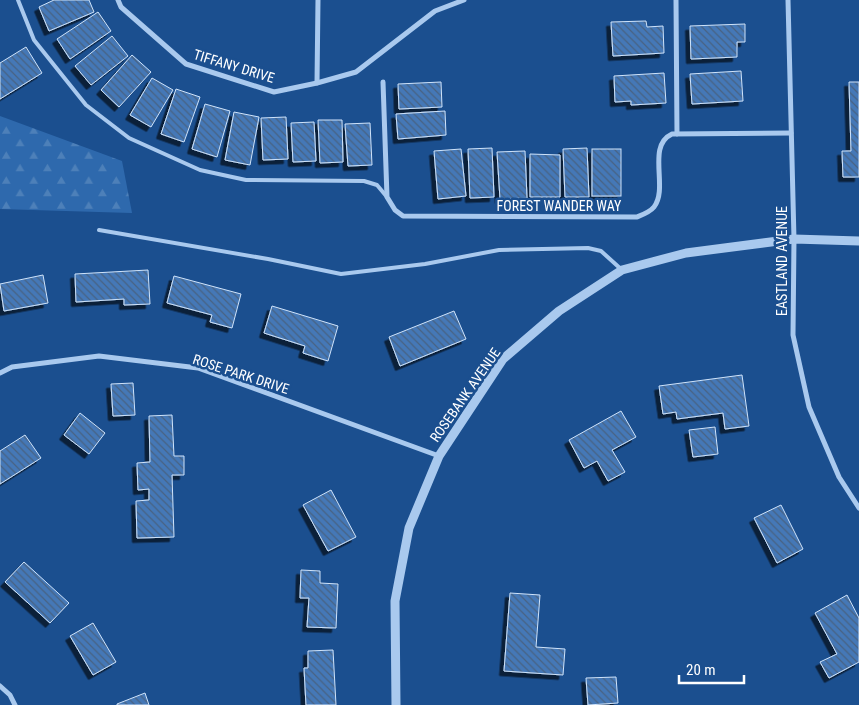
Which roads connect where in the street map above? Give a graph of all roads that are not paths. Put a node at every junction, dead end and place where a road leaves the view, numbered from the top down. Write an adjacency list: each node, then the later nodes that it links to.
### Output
1 (18, 0): 11 (lane)
2 (118, 0): 8 (street, TIFFANY DRIVE)
3 (318, 0): 8 (street)
4 (464, 0): 8 (street, TIFFANY DRIVE)
5 (676, 0): 10 (street)
6 (788, 0): 9 (street, EASTLAND AVENUE)
7 (383, 82): 11 (street)
8 (317, 84)
9 (791, 133): 10 (street); 13 (street, EASTLAND AVENUE)
10 (677, 134): 11 (street, FOREST WANDER WAY)
11 (387, 197)
12 (98, 230): 15 (lane)
13 (794, 239): 14 (street, ROSEBANK AVENUE); 15 (street, ROSEBANK AVENUE); 18 (street, EASTLAND AVENUE)
14 (859, 241)
15 (622, 270): 17 (street, ROSEBANK AVENUE)
16 (0, 373): 17 (street, ROSE PARK DRIVE)
17 (439, 456): 21 (street, ROSEBANK AVENUE)
18 (859, 508)
19 (0, 686): 20 (street)
20 (15, 705)
21 (396, 705)

